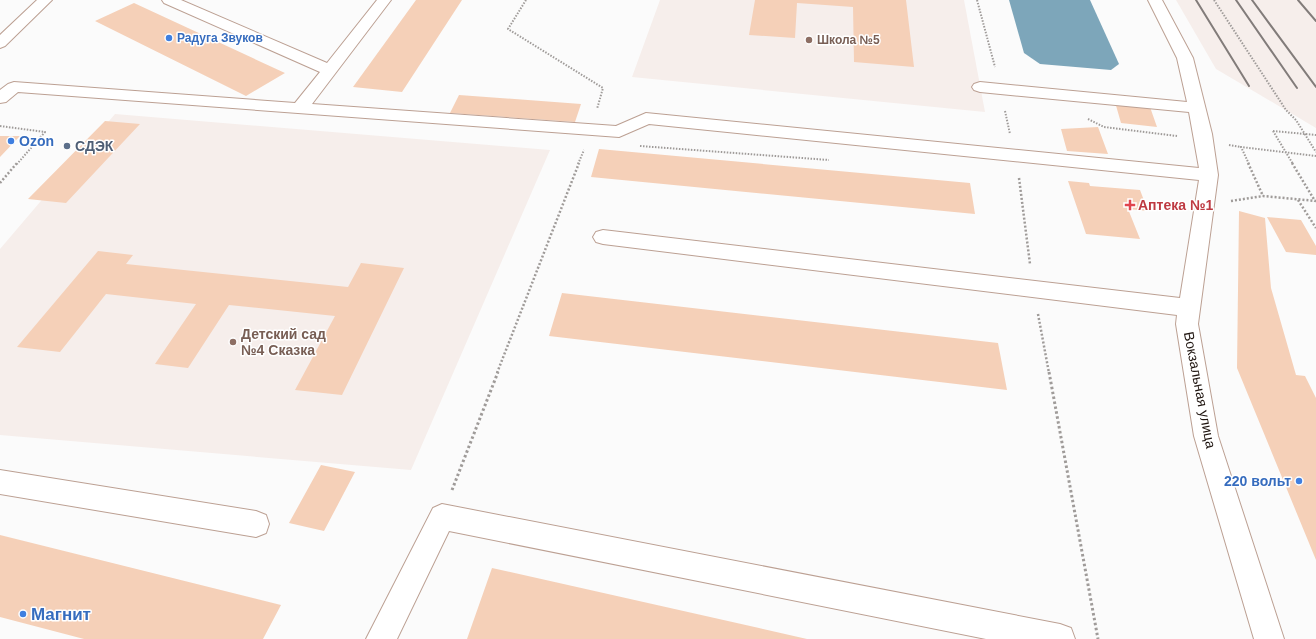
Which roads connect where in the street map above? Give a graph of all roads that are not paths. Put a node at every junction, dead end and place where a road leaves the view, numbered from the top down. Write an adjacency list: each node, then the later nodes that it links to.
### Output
1 (45, 0): 5 (street)
2 (169, 0): 6 (street)
3 (384, 0): 6 (street)
4 (1155, 0): 10 (street, Вокзальная улица)
5 (0, 43)
6 (329, 70): 9 (street)
7 (980, 87): 10 (street)
8 (0, 98): 9 (street)
9 (300, 108): 11 (street)
10 (1197, 108): 11 (street, Вокзальная улица)
11 (1209, 176): 13 (street, Вокзальная улица)
12 (603, 237): 13 (street)
13 (1189, 308): 18 (street, Вокзальная улица)
14 (0, 482): 15 (street)
15 (256, 524)
16 (381, 639): 17 (street)
17 (1060, 639)
18 (1269, 639)

